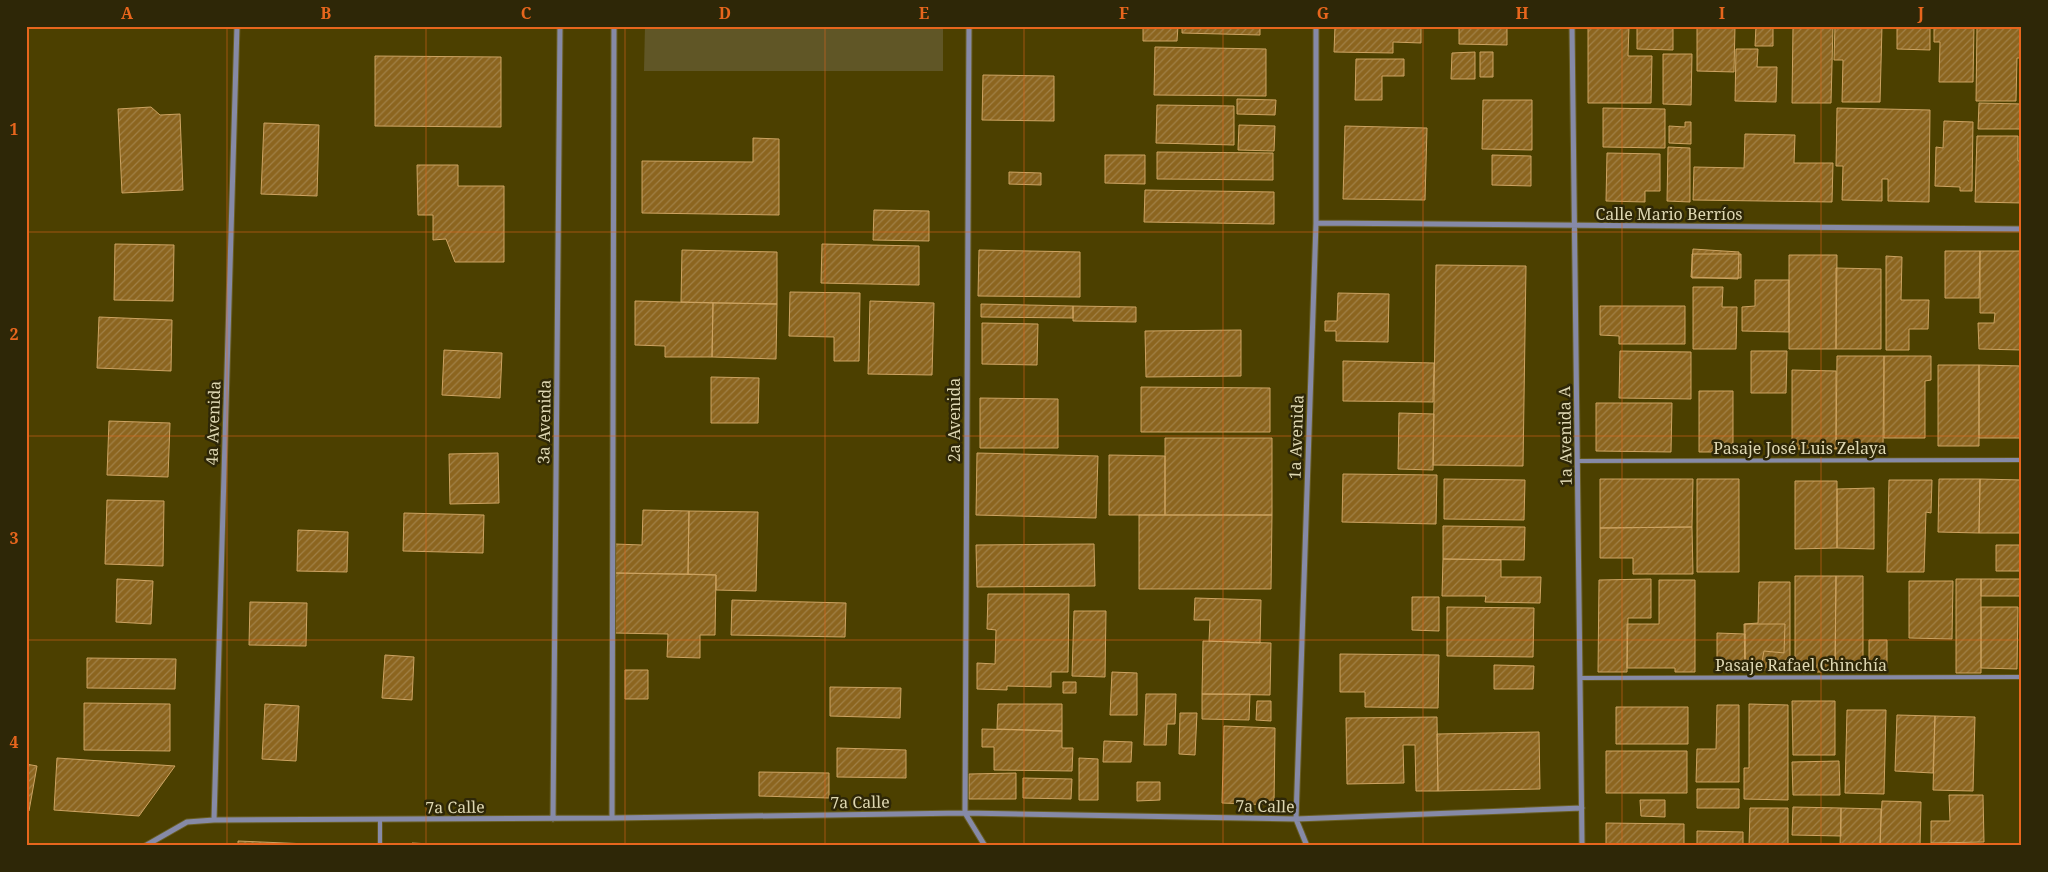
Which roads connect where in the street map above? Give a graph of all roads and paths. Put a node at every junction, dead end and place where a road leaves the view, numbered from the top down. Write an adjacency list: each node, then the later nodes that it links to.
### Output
1 (237, 26): 19 (street, 4a Avenida)
2 (560, 26): 16 (street, 3a Avenida)
3 (614, 26): 17 (street)
4 (968, 26): 15 (street, 2a Avenida)
5 (1316, 26): 7 (street, 1a Avenida)
6 (1572, 26): 8 (street, 1a Avenida A)
7 (1316, 224): 8 (street, Calle Mario Berríos); 18 (street, 1a Avenida)
8 (1575, 226): 9 (street, Calle Mario Berríos); 11 (street, 1a Avenida A)
9 (2022, 229)
10 (2022, 460): 11 (lane, Pasaje José Luis Zelaya)
11 (1577, 461): 13 (street, 1a Avenida A)
12 (2022, 677): 13 (lane, Pasaje Rafael Chinchía)
13 (1580, 678): 14 (street, 1a Avenida A)
14 (1582, 808): 18 (street, 7a Calle); 25 (street, 1a Avenida A)
15 (965, 813): 17 (street, 7a Calle); 18 (street, 7a Calle); 23 (street)
16 (553, 818): 17 (street, 7a Calle); 20 (street, 7a Calle)
17 (612, 818)
18 (1296, 819): 24 (street, 1a Avenida)
19 (214, 820): 20 (street, 7a Calle); 21 (street, 7a Calle)
20 (380, 820): 22 (lane)
21 (145, 846)
22 (380, 846)
23 (985, 846)
24 (1307, 846)
25 (1582, 846)

